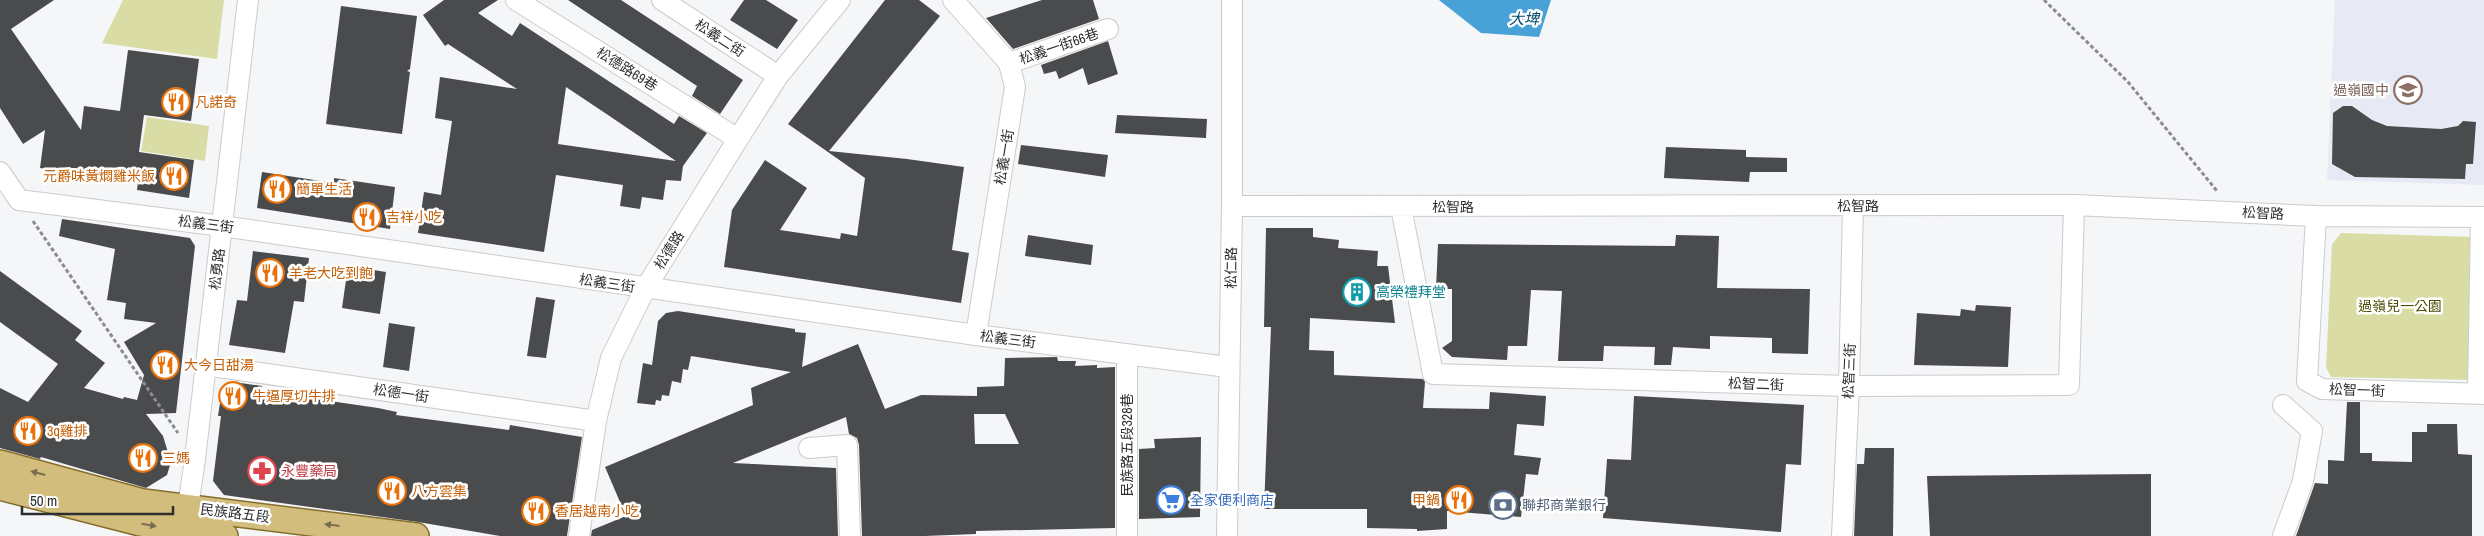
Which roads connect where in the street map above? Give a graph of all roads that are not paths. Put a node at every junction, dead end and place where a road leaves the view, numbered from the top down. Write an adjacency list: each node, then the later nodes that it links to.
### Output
1 (248, 0): 18 (street, 松勇路)
2 (516, 0): 10 (street, 松德路69巷)
3 (662, 0): 9 (street, 松義二街)
4 (840, 0): 9 (street, 松德路)
5 (952, 0): 8 (street, 松義一街)
6 (1232, 0): 13 (street, 松仁路)
7 (1108, 29): 8 (street, 松義一街66巷)
8 (1009, 63): 20 (street, 松義一街)
9 (778, 76): 10 (street, 松德路)
10 (738, 139): 19 (street, 松德路)
11 (0, 172): 18 (street, 松義三街)
12 (2074, 205): 14 (street, 松智路); 16 (street, 松智路); 24 (street, 松智二街)
13 (1232, 206): 15 (street, 松智路); 23 (street, 松仁路)
14 (1853, 206): 15 (street, 松智路); 24 (street, 松智三街)
15 (1401, 207): 24 (street, 松智二街)
16 (2316, 216): 17 (street, 松智路); 25 (street, 松智一街)
17 (2483, 217): 25 (street)
18 (222, 226): 19 (street, 松義三街); 22 (street, 松勇路)
19 (645, 289): 20 (street, 松義三街); 27 (street, 松德路)
20 (976, 335): 21 (street, 松義三街)
21 (1127, 354): 23 (street, 松義三街); 37 (street, 民族路五段328巷)
22 (206, 365): 27 (street, 松德一街); 31 (street, 松勇路)
23 (1228, 367): 38 (street, 松仁路)
24 (1849, 386): 39 (street, 松智三街)
25 (2481, 394)
26 (2283, 405): 40 (street)
27 (596, 421): 35 (street, 松德路)
28 (809, 448): 36 (street)
29 (0, 463): 31 (main road, 民族路五段, one-way to 29)
30 (0, 487): 32 (main road, 民族路五段, one-way to 32)
31 (188, 507): 32 (street, 松勇路); 34 (main road, 民族路五段, one-way to 31)
32 (188, 534): 33 (main road, 民族路五段)
33 (225, 536)
34 (416, 536)
35 (579, 536)
36 (850, 536)
37 (1127, 536)
38 (1227, 536)
39 (1842, 536)
40 (2283, 536)

